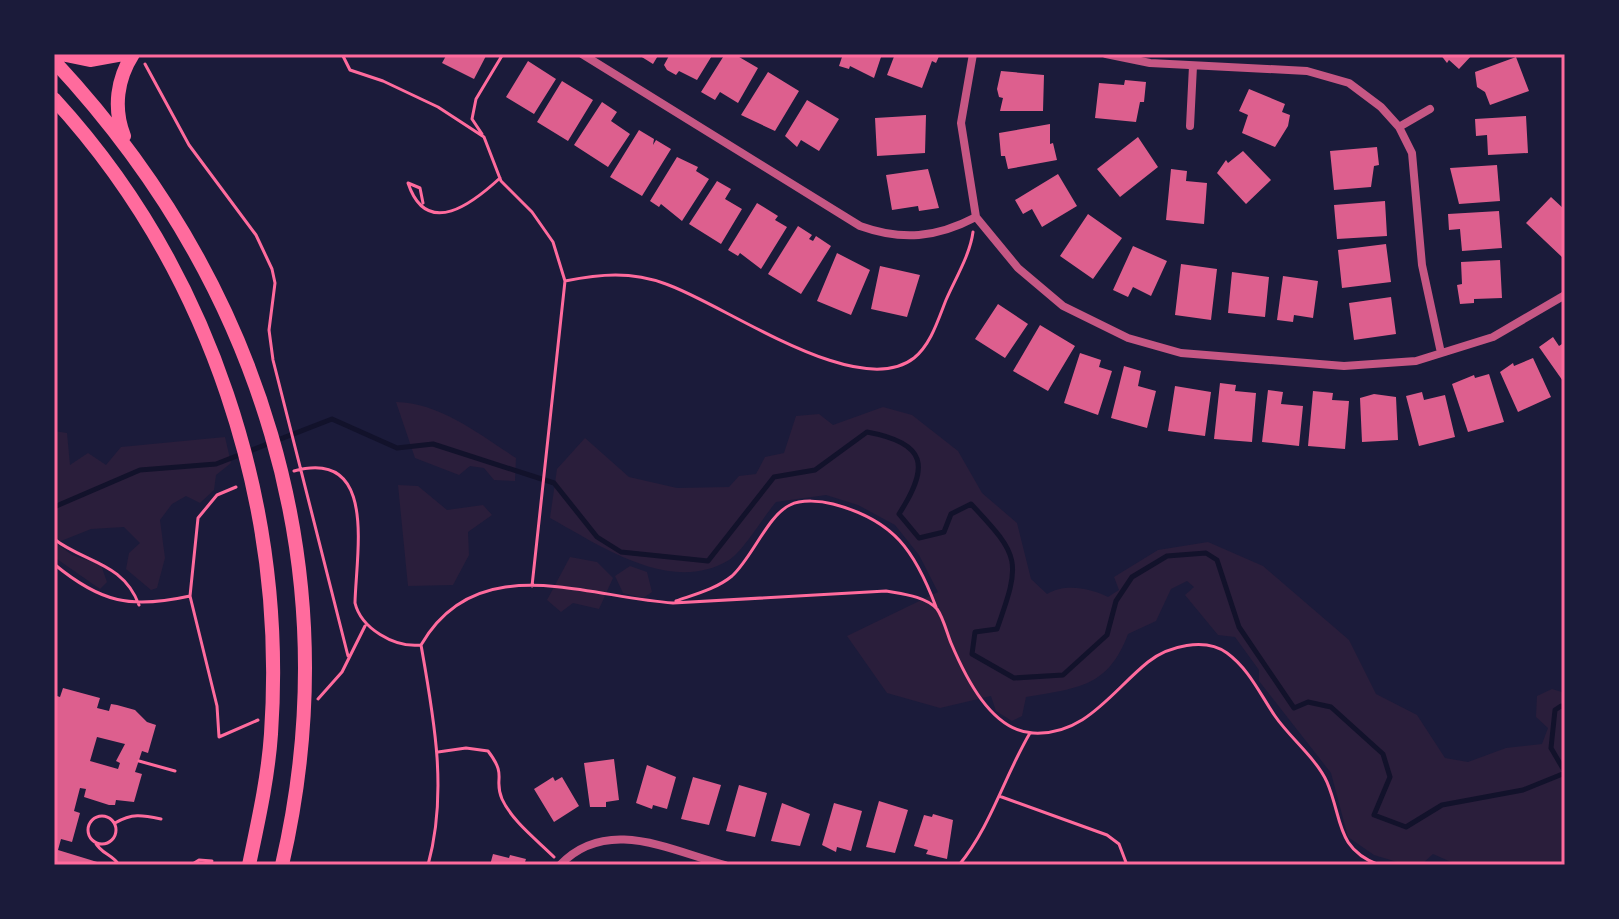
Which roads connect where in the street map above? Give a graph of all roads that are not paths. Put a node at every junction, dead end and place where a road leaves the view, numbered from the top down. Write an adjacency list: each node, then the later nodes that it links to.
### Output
1 (61, 54): 2 (main road)
2 (123, 54)
3 (582, 54): 14 (street)
4 (973, 54): 14 (street)
5 (1106, 54): 8 (street)
6 (138, 56): 13 (main road)
7 (54, 61): 13 (main road)
8 (1193, 66): 11 (street); 12 (street)
9 (54, 99): 18 (main road)
10 (1430, 109): 12 (street)
11 (1190, 126)
12 (1399, 127): 16 (street)
13 (129, 147): 19 (main road)
14 (976, 217): 16 (street)
15 (1565, 295): 16 (street)
16 (1441, 353)
17 (560, 864): 20 (street)
18 (249, 865)
19 (282, 865)
20 (725, 865)

